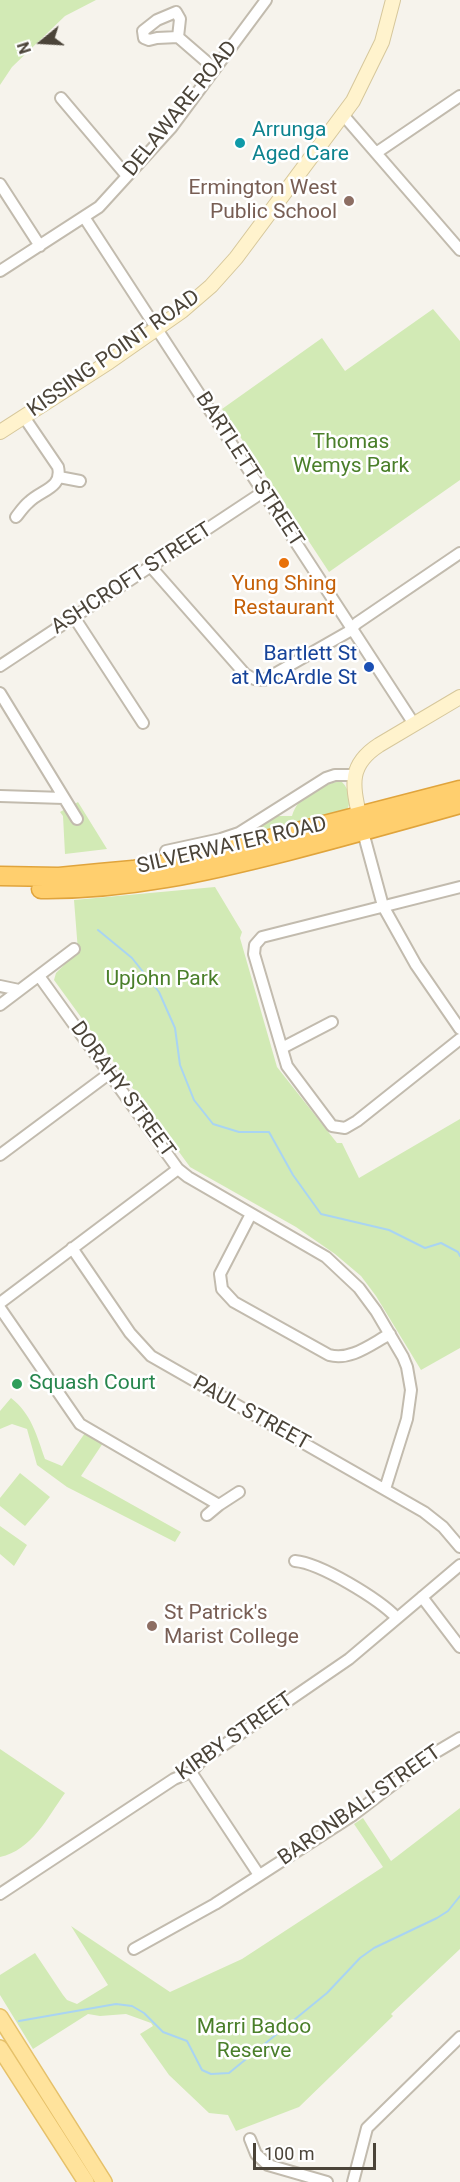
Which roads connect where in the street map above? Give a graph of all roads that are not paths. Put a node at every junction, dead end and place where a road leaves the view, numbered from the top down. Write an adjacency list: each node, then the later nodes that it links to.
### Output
1 (266, 0): 4 (street, DELAWARE ROAD)
2 (393, 0): 7 (street, KISSING POINT ROAD)
3 (178, 37): 4 (street)
4 (215, 69): 9 (street, DELAWARE ROAD)
5 (460, 96): 8 (street)
6 (61, 98): 9 (street)
7 (344, 116): 8 (street); 15 (street, KISSING POINT ROAD)
8 (376, 153): 13 (street)
9 (127, 176): 11 (street, DELAWARE ROAD)
10 (0, 184): 12 (street)
11 (84, 217): 12 (street, DELAWARE ROAD); 15 (street, BARTLETT STREET)
12 (40, 246): 14 (street, DELAWARE ROAD)
13 (460, 250)
14 (0, 271)
15 (157, 329): 16 (street, KISSING POINT ROAD); 20 (street, BARTLETT STREET)
16 (24, 417): 17 (street, KISSING POINT ROAD); 18 (street)
17 (0, 432)
18 (59, 477): 19 (street); 21 (street)
19 (80, 481)
20 (263, 492): 23 (street, ASHCROFT STREET); 25 (street, BARTLETT STREET)
21 (16, 517)
22 (460, 553): 25 (street)
23 (151, 567): 24 (street, ASHCROFT STREET); 25 (street)
24 (75, 617): 26 (street, ASHCROFT STREET); 29 (street)
25 (352, 628): 30 (street, BARTLETT STREET)
26 (0, 666)
27 (0, 693): 34 (street)
28 (460, 697): 30 (street)
29 (143, 723)
30 (414, 724): 31 (street)
31 (355, 775): 37 (street); 38 (street)
32 (460, 790): 37 (highway, SILVERWATER ROAD)
33 (0, 796): 34 (street)
34 (64, 798): 36 (street)
35 (460, 804): 37 (highway, SILVERWATER ROAD)
36 (77, 819)
37 (361, 824): 39 (highway, SILVERWATER ROAD); 41 (highway, SILVERWATER ROAD); 42 (street)
38 (166, 851)
39 (0, 876)
40 (460, 886): 42 (street)
41 (0, 889)
42 (383, 906): 49 (street); 51 (street)
43 (74, 949): 44 (street)
44 (39, 976): 46 (street); 52 (street, DORAHY STREET)
45 (0, 986): 46 (street)
46 (19, 990): 47 (street)
47 (0, 1005)
48 (332, 1022): 51 (street)
49 (460, 1029)
50 (460, 1039): 51 (street)
51 (282, 1048)
52 (110, 1073): 53 (street); 54 (street, DORAHY STREET)
53 (0, 1155)
54 (178, 1169): 55 (street); 56 (street, DORAHY STREET)
55 (251, 1214): 59 (street); 59 (street)
56 (72, 1248): 57 (street, DORAHY STREET); 60 (street, PAUL STREET)
57 (0, 1303)
58 (0, 1308): 62 (street)
59 (390, 1334): 60 (street)
60 (385, 1489): 64 (street, PAUL STREET)
61 (238, 1492): 62 (street)
62 (219, 1505): 63 (street)
63 (207, 1515)
64 (460, 1547)
65 (295, 1561): 68 (street)
66 (460, 1565): 67 (street, KIRBY STREET)
67 (422, 1597): 68 (street, KIRBY STREET); 69 (street)
68 (397, 1618): 71 (street, KIRBY STREET)
69 (460, 1647)
70 (460, 1738): 72 (street, BARONBALI STREET)
71 (191, 1772): 72 (street, BARONBALI STREET); 73 (street, KIRBY STREET)
72 (259, 1875): 74 (street, BARONBALI STREET)
73 (0, 1894)
74 (134, 1948)
75 (0, 2017): 80 (main road)
76 (460, 2037): 82 (street)
77 (0, 2048): 79 (main road)
78 (250, 2139): 81 (street)
79 (86, 2182)
80 (105, 2182)
81 (327, 2182)
82 (353, 2182)

